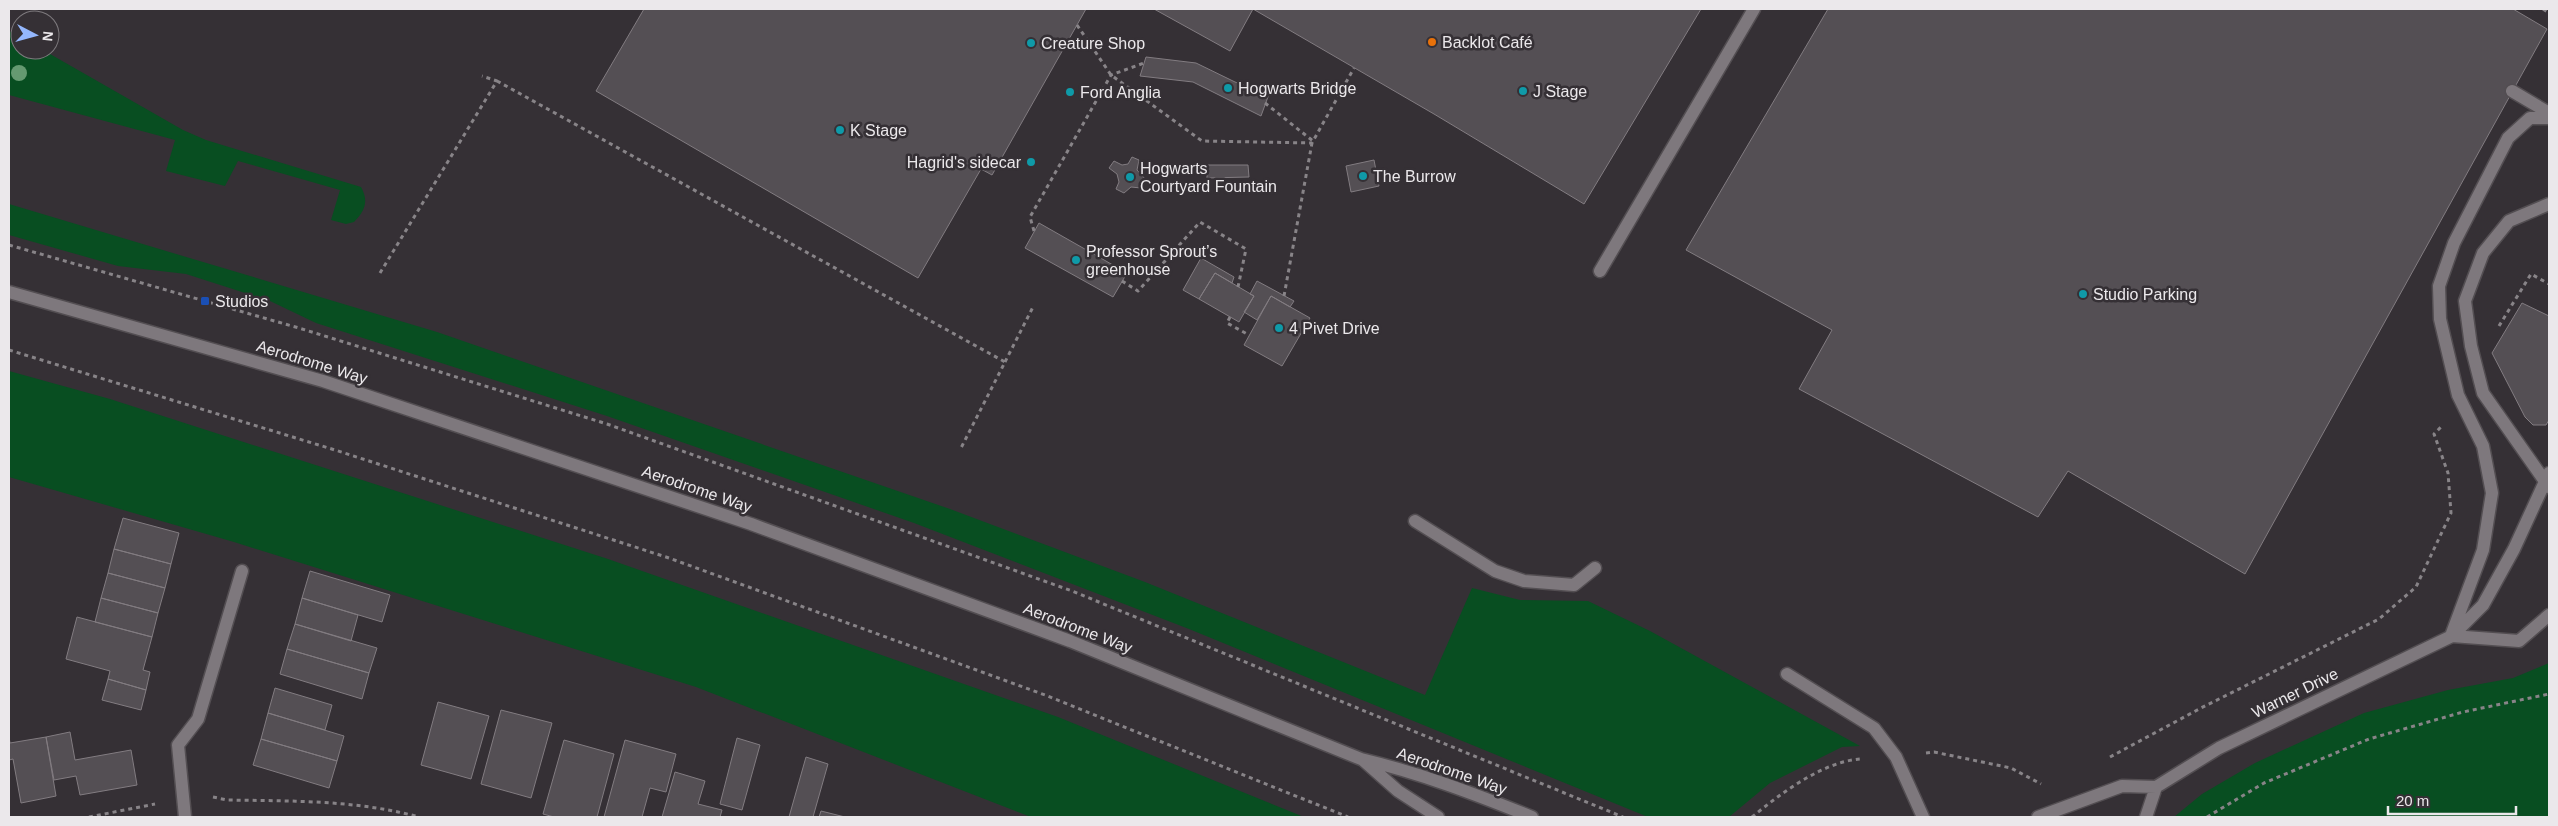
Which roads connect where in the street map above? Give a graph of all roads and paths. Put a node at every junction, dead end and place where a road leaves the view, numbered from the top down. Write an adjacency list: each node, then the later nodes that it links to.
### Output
1 (1754, 9): 18 (street)
2 (2543, 9): 3 (path)
3 (2549, 12)
4 (1077, 25): 7 (path)
5 (1144, 63): 7 (path)
6 (1354, 68): 14 (path)
7 (1110, 75): 14 (path); 16 (path)
8 (482, 76): 9 (path)
9 (497, 81): 19 (path); 30 (path)
10 (2512, 91): 12 (street)
11 (1266, 102): 14 (path)
12 (2549, 113)
13 (2549, 118): 31 (street)
14 (1312, 142): 24 (path)
15 (2549, 204): 33 (street)
16 (1034, 231)
17 (9, 245): 51 (path)
18 (1600, 271)
19 (380, 273)
20 (1122, 281): 22 (path)
21 (2549, 284): 27 (path)
22 (1238, 287)
23 (9, 292): 41 (street, Aerodrome Way)
24 (1284, 296)
25 (1034, 305): 30 (path)
26 (1230, 317): 28 (path)
27 (2495, 333)
28 (1249, 335)
29 (9, 350): 48 (path)
30 (1005, 362): 32 (path)
31 (2462, 402): 38 (street); 42 (path)
32 (961, 448)
33 (2548, 481): 38 (street, Warner Drive)
34 (1415, 521): 35 (street)
35 (1596, 568)
36 (242, 571): 43 (street)
37 (2549, 615): 38 (street)
38 (2452, 636): 44 (street, Warner Drive)
39 (1787, 674): 52 (street)
40 (2549, 694): 55 (path)
41 (1361, 759): 49 (street, Aerodrome Way); 50 (street, Aerodrome Way)
42 (2102, 762)
43 (182, 785): 45 (path); 46 (street); 47 (path)
44 (2156, 786): 53 (street); 54 (street)
45 (89, 817)
46 (185, 817)
47 (419, 817)
48 (1348, 817)
49 (1438, 817)
50 (1532, 817)
51 (1623, 817)
52 (1923, 817)
53 (2038, 817)
54 (2146, 817)
55 (2208, 817)

